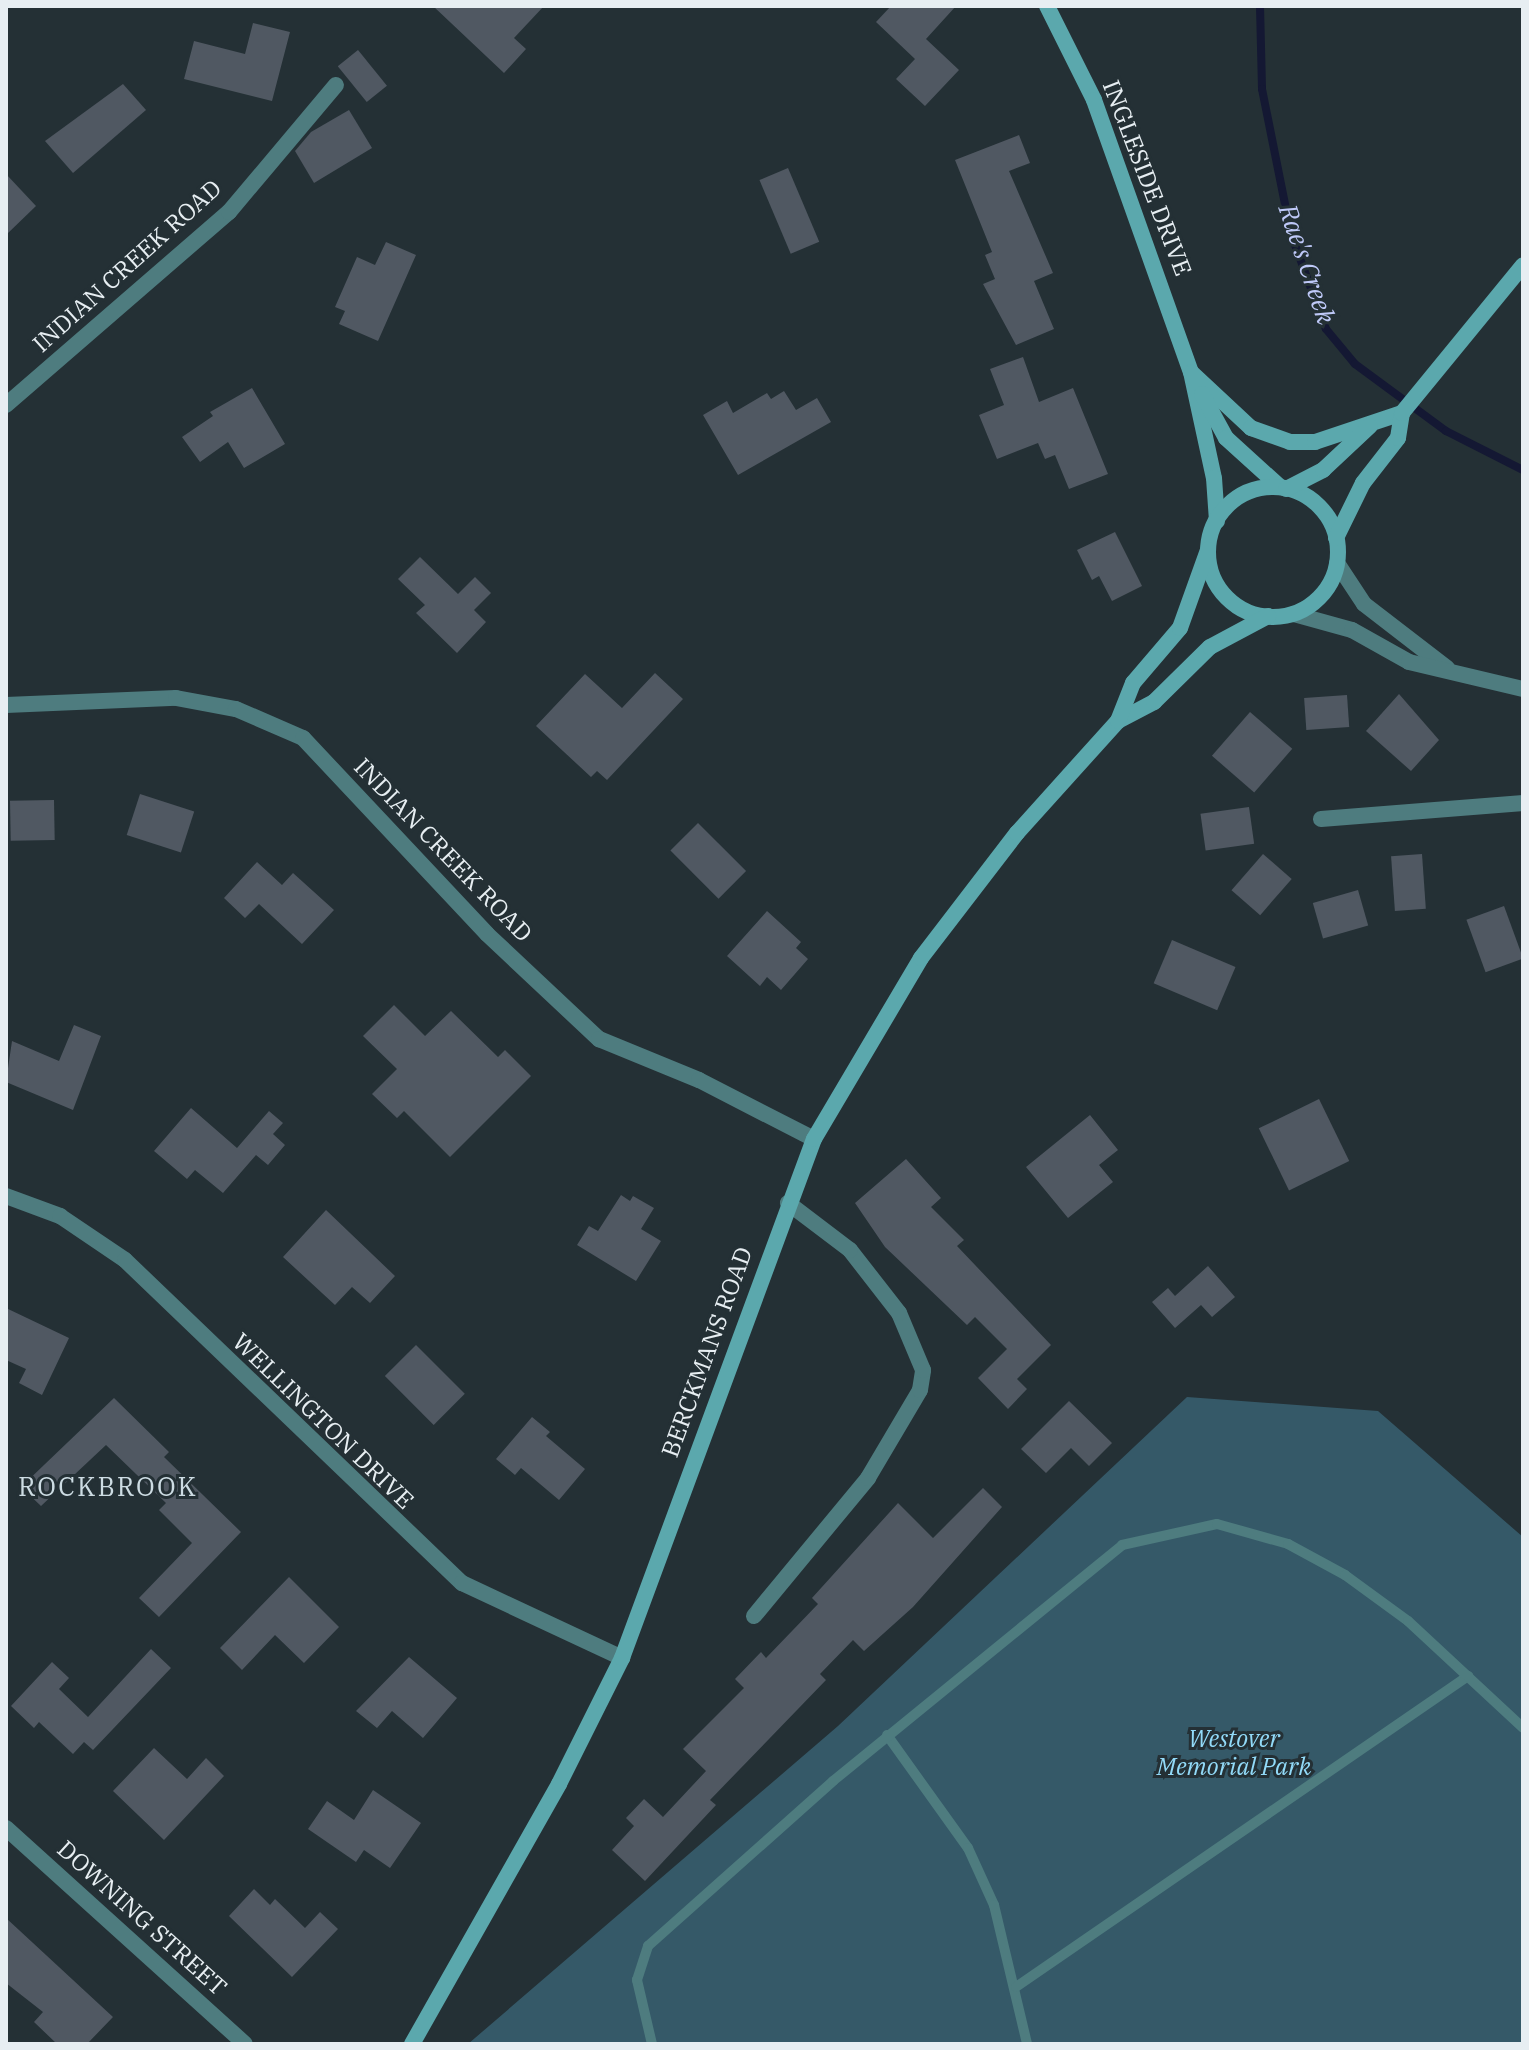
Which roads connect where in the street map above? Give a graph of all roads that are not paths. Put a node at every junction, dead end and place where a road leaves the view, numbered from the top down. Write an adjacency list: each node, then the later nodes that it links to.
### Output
1 (1047, 6): 4 (main road, INGLESIDE DRIVE)
2 (336, 85): 5 (street, INDIAN CREEK ROAD)
3 (1523, 265): 6 (main road)
4 (1191, 372): 7 (main road); 8 (main road, INGLESIDE DRIVE); 9 (main road, INGLESIDE DRIVE)
5 (6, 405)
6 (1402, 413): 7 (main road); 10 (main road)
7 (1377, 419): 8 (main road)
8 (1283, 488): 9 (main road); 10 (main road)
9 (1217, 521): 11 (main road)
10 (1336, 538): 12 (main road)
11 (1208, 550): 14 (main road); 18 (main road, BERCKMANS ROAD)
12 (1337, 563): 13 (main road); 15 (street)
13 (1294, 614): 14 (main road); 15 (street)
14 (1268, 616): 18 (main road, BERCKMANS ROAD)
15 (1449, 669): 16 (street)
16 (1523, 689)
17 (6, 705): 21 (street, INDIAN CREEK ROAD)
18 (1118, 721): 21 (main road, BERCKMANS ROAD)
19 (1523, 803): 20 (street)
20 (1321, 819)
21 (814, 1139): 23 (main road, BERCKMANS ROAD)
22 (6, 1196): 25 (street, WELLINGTON DRIVE)
23 (788, 1203): 24 (street); 25 (main road, BERCKMANS ROAD)
24 (754, 1616)
25 (622, 1658): 32 (main road, BERCKMANS ROAD)
26 (1468, 1676): 27 (lane); 28 (lane); 30 (lane)
27 (1523, 1728)
28 (887, 1735): 30 (lane); 33 (lane)
29 (6, 1828): 31 (street, DOWNING STREET)
30 (1016, 1987): 34 (lane)
31 (245, 2044)
32 (412, 2044)
33 (652, 2044)
34 (1027, 2044)

